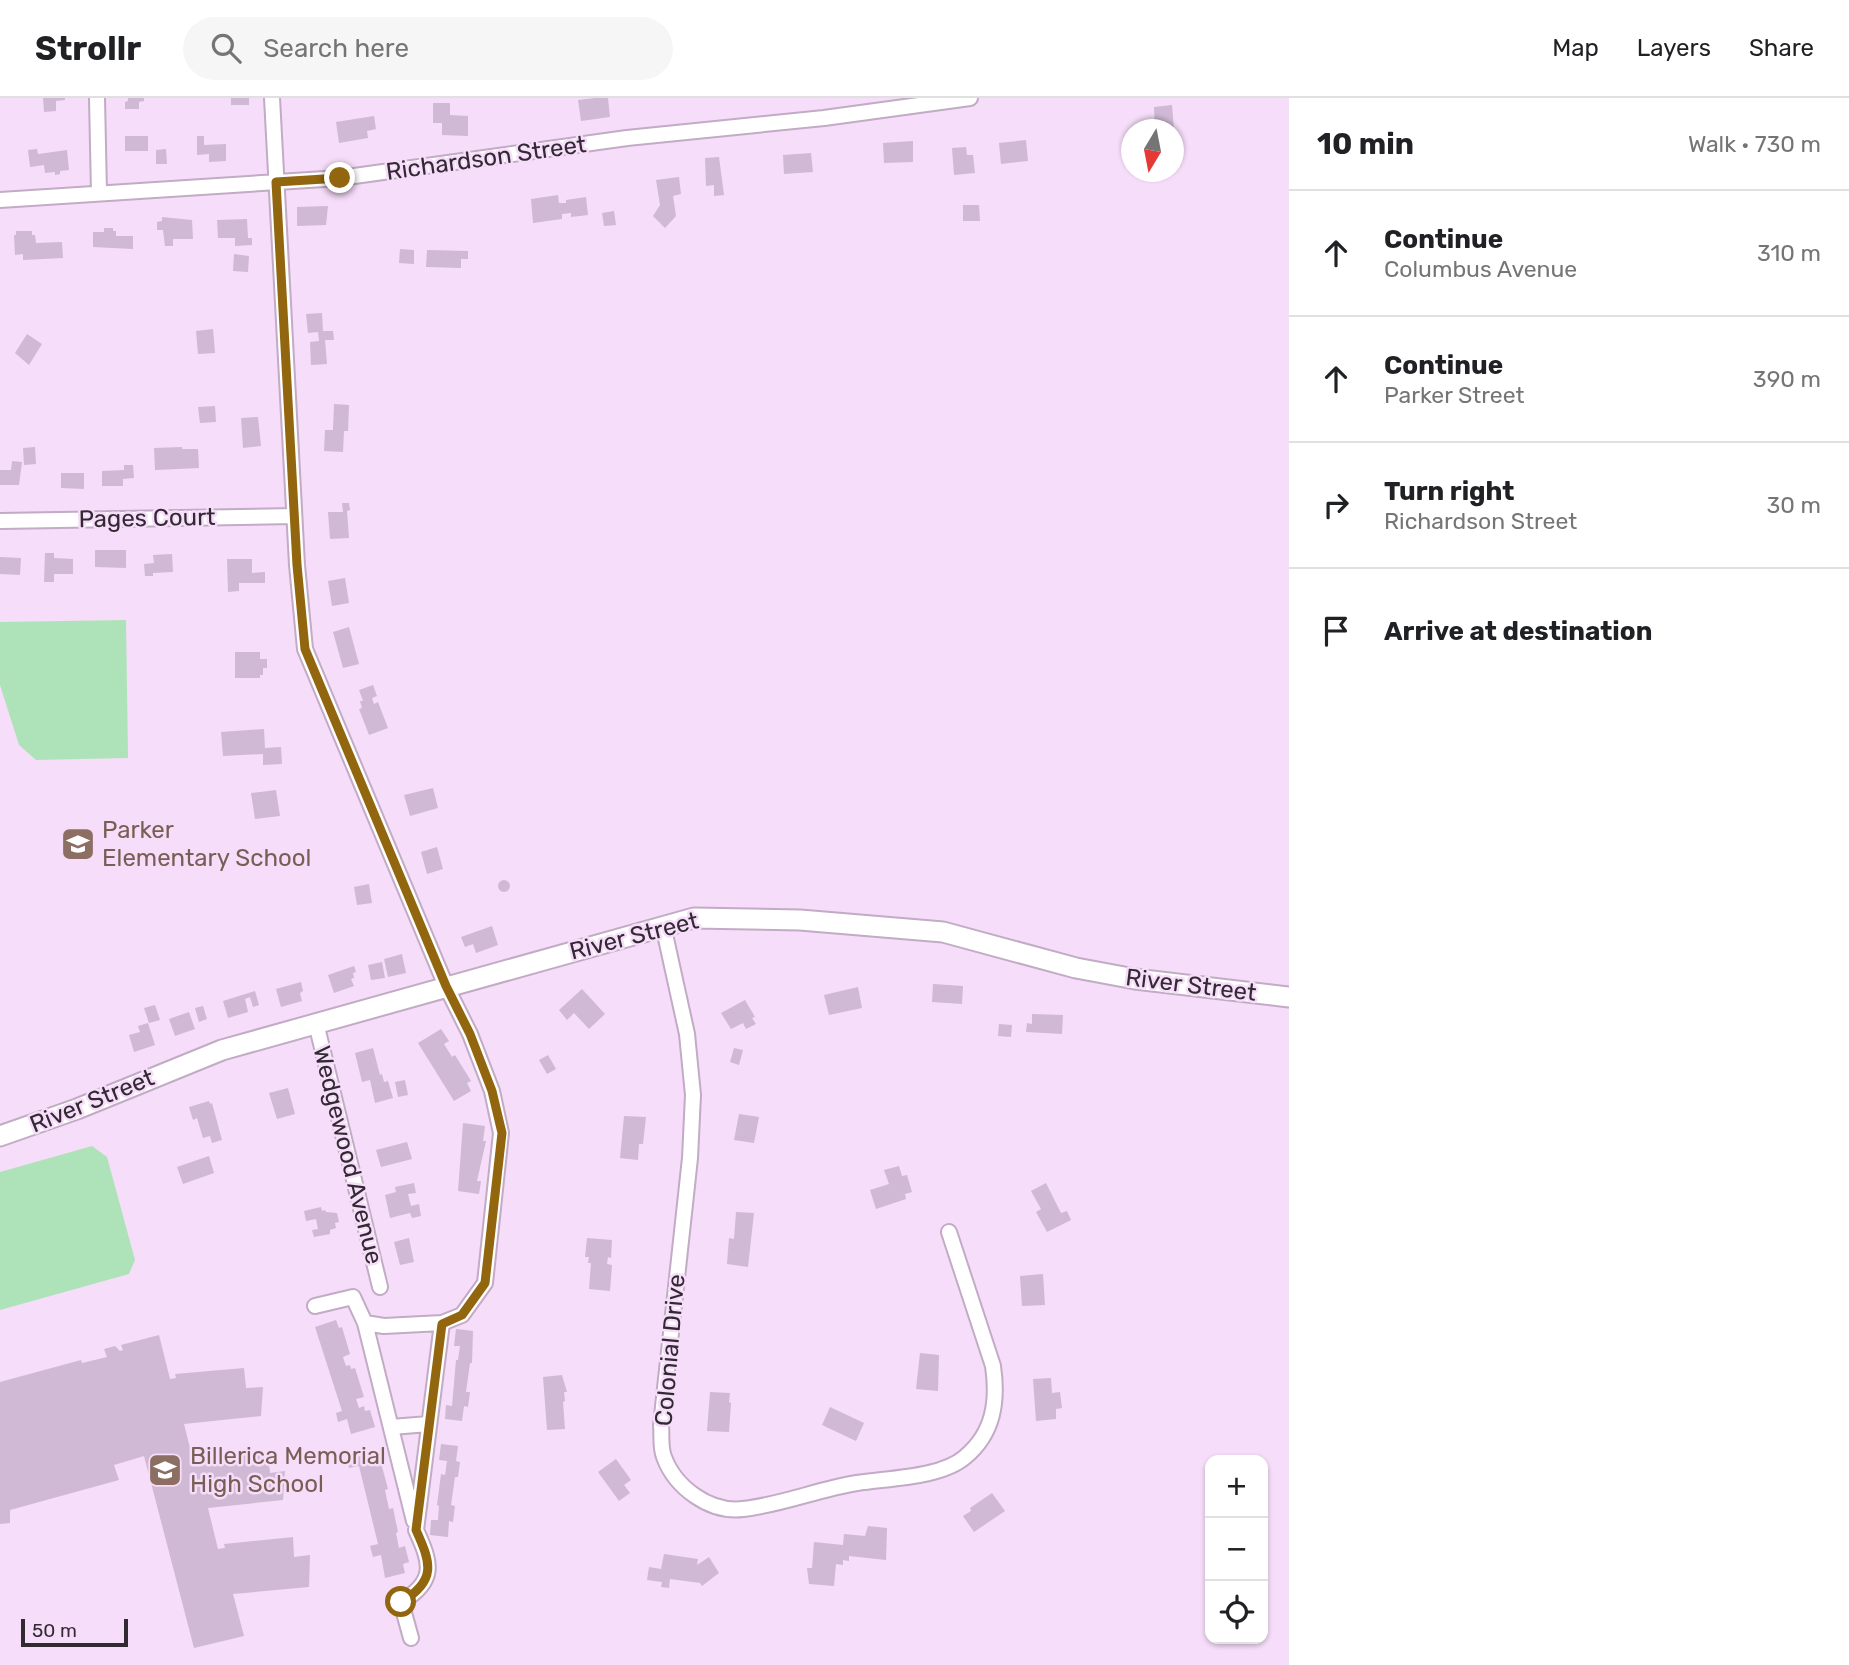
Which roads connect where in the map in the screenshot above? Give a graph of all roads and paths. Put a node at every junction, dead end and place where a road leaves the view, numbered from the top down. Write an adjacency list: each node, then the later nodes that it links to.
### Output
1 (97, 98): 5 (street)
2 (272, 98): 4 (street)
3 (970, 98): 4 (street, Richardson Street)
4 (276, 182): 5 (street, Richardson Street); 7 (street)
5 (99, 193): 6 (street, Richardson Street)
6 (0, 201)
7 (294, 516): 8 (street, Pages Court); 10 (street)
8 (0, 521)
9 (663, 925): 10 (main road, River Street); 11 (main road, River Street); 14 (street, Colonial Drive)
10 (446, 986): 12 (main road, River Street); 18 (street)
11 (1289, 997)
12 (316, 1023): 13 (main road, River Street); 15 (street, Wedgewood Avenue)
13 (0, 1136)
14 (949, 1233)
15 (380, 1287)
16 (315, 1306): 17 (street, Wedgewood Avenue)
17 (365, 1324): 18 (street); 20 (street)
18 (442, 1324): 19 (street)
19 (429, 1424): 20 (street); 21 (street)
20 (391, 1427): 21 (street)
21 (416, 1530): 22 (street)
22 (411, 1639)

